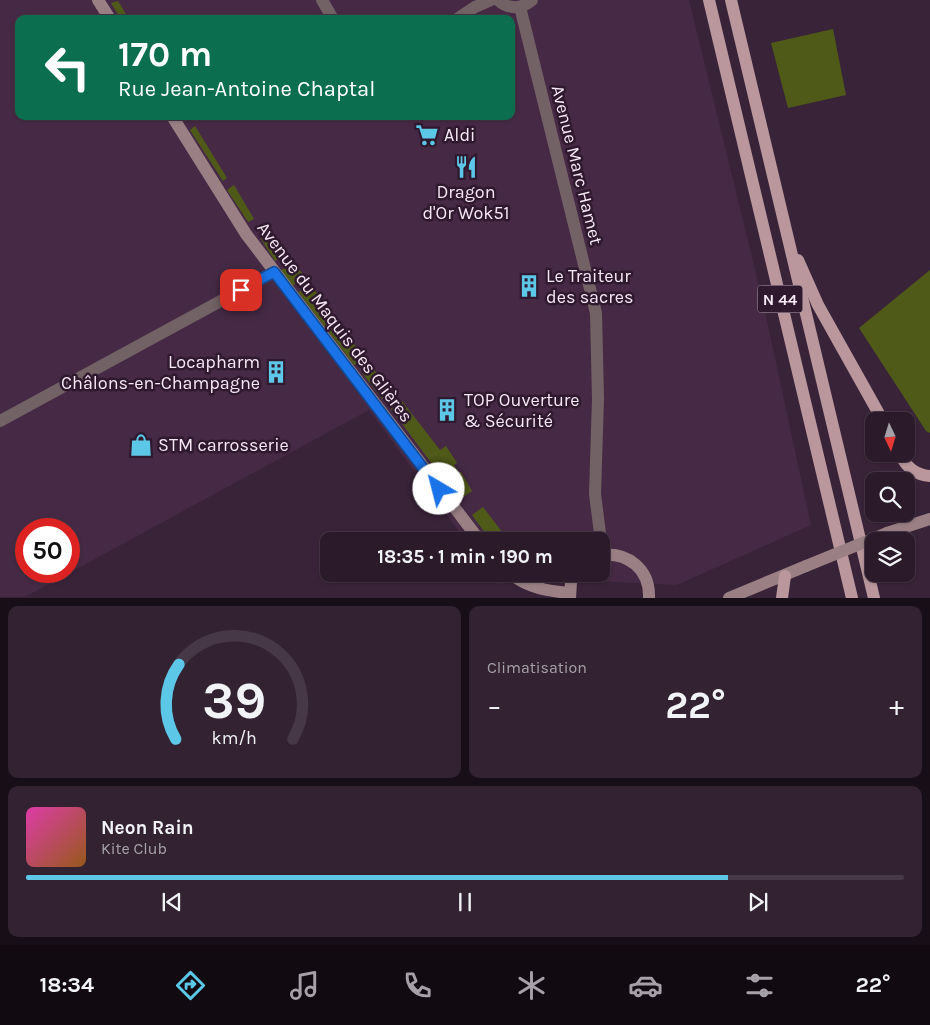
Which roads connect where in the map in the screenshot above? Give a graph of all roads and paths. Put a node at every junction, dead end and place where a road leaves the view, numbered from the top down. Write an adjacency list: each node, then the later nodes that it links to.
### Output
1 (98, 0): 9 (main road)
2 (322, 0): 10 (street)
3 (491, 0): 11 (street)
4 (498, 0): 8 (street)
5 (532, 0): 8 (street)
6 (709, 0): 30 (main road, N 44)
7 (731, 0): 13 (main road, N 44)
8 (520, 7): 21 (street, Avenue Marc Hamet)
9 (107, 15)
10 (331, 15)
11 (463, 15)
12 (175, 120): 14 (main road, Avenue du Maquis des Glières)
13 (786, 234): 15 (main road); 31 (main road, N 44)
14 (274, 272): 16 (street); 20 (main road, Avenue du Maquis des Glières)
15 (879, 412)
16 (0, 421)
17 (904, 462): 18 (main road)
18 (930, 476)
19 (930, 519): 23 (main road, bridge)
20 (473, 532)
21 (599, 532)
22 (610, 552): 27 (main road)
23 (785, 576): 28 (main road); 29 (main road)
24 (524, 582): 26 (main road)
25 (571, 582): 26 (main road)
26 (570, 595)
27 (649, 598)
28 (729, 598)
29 (782, 598)
30 (852, 598)
31 (874, 598)

